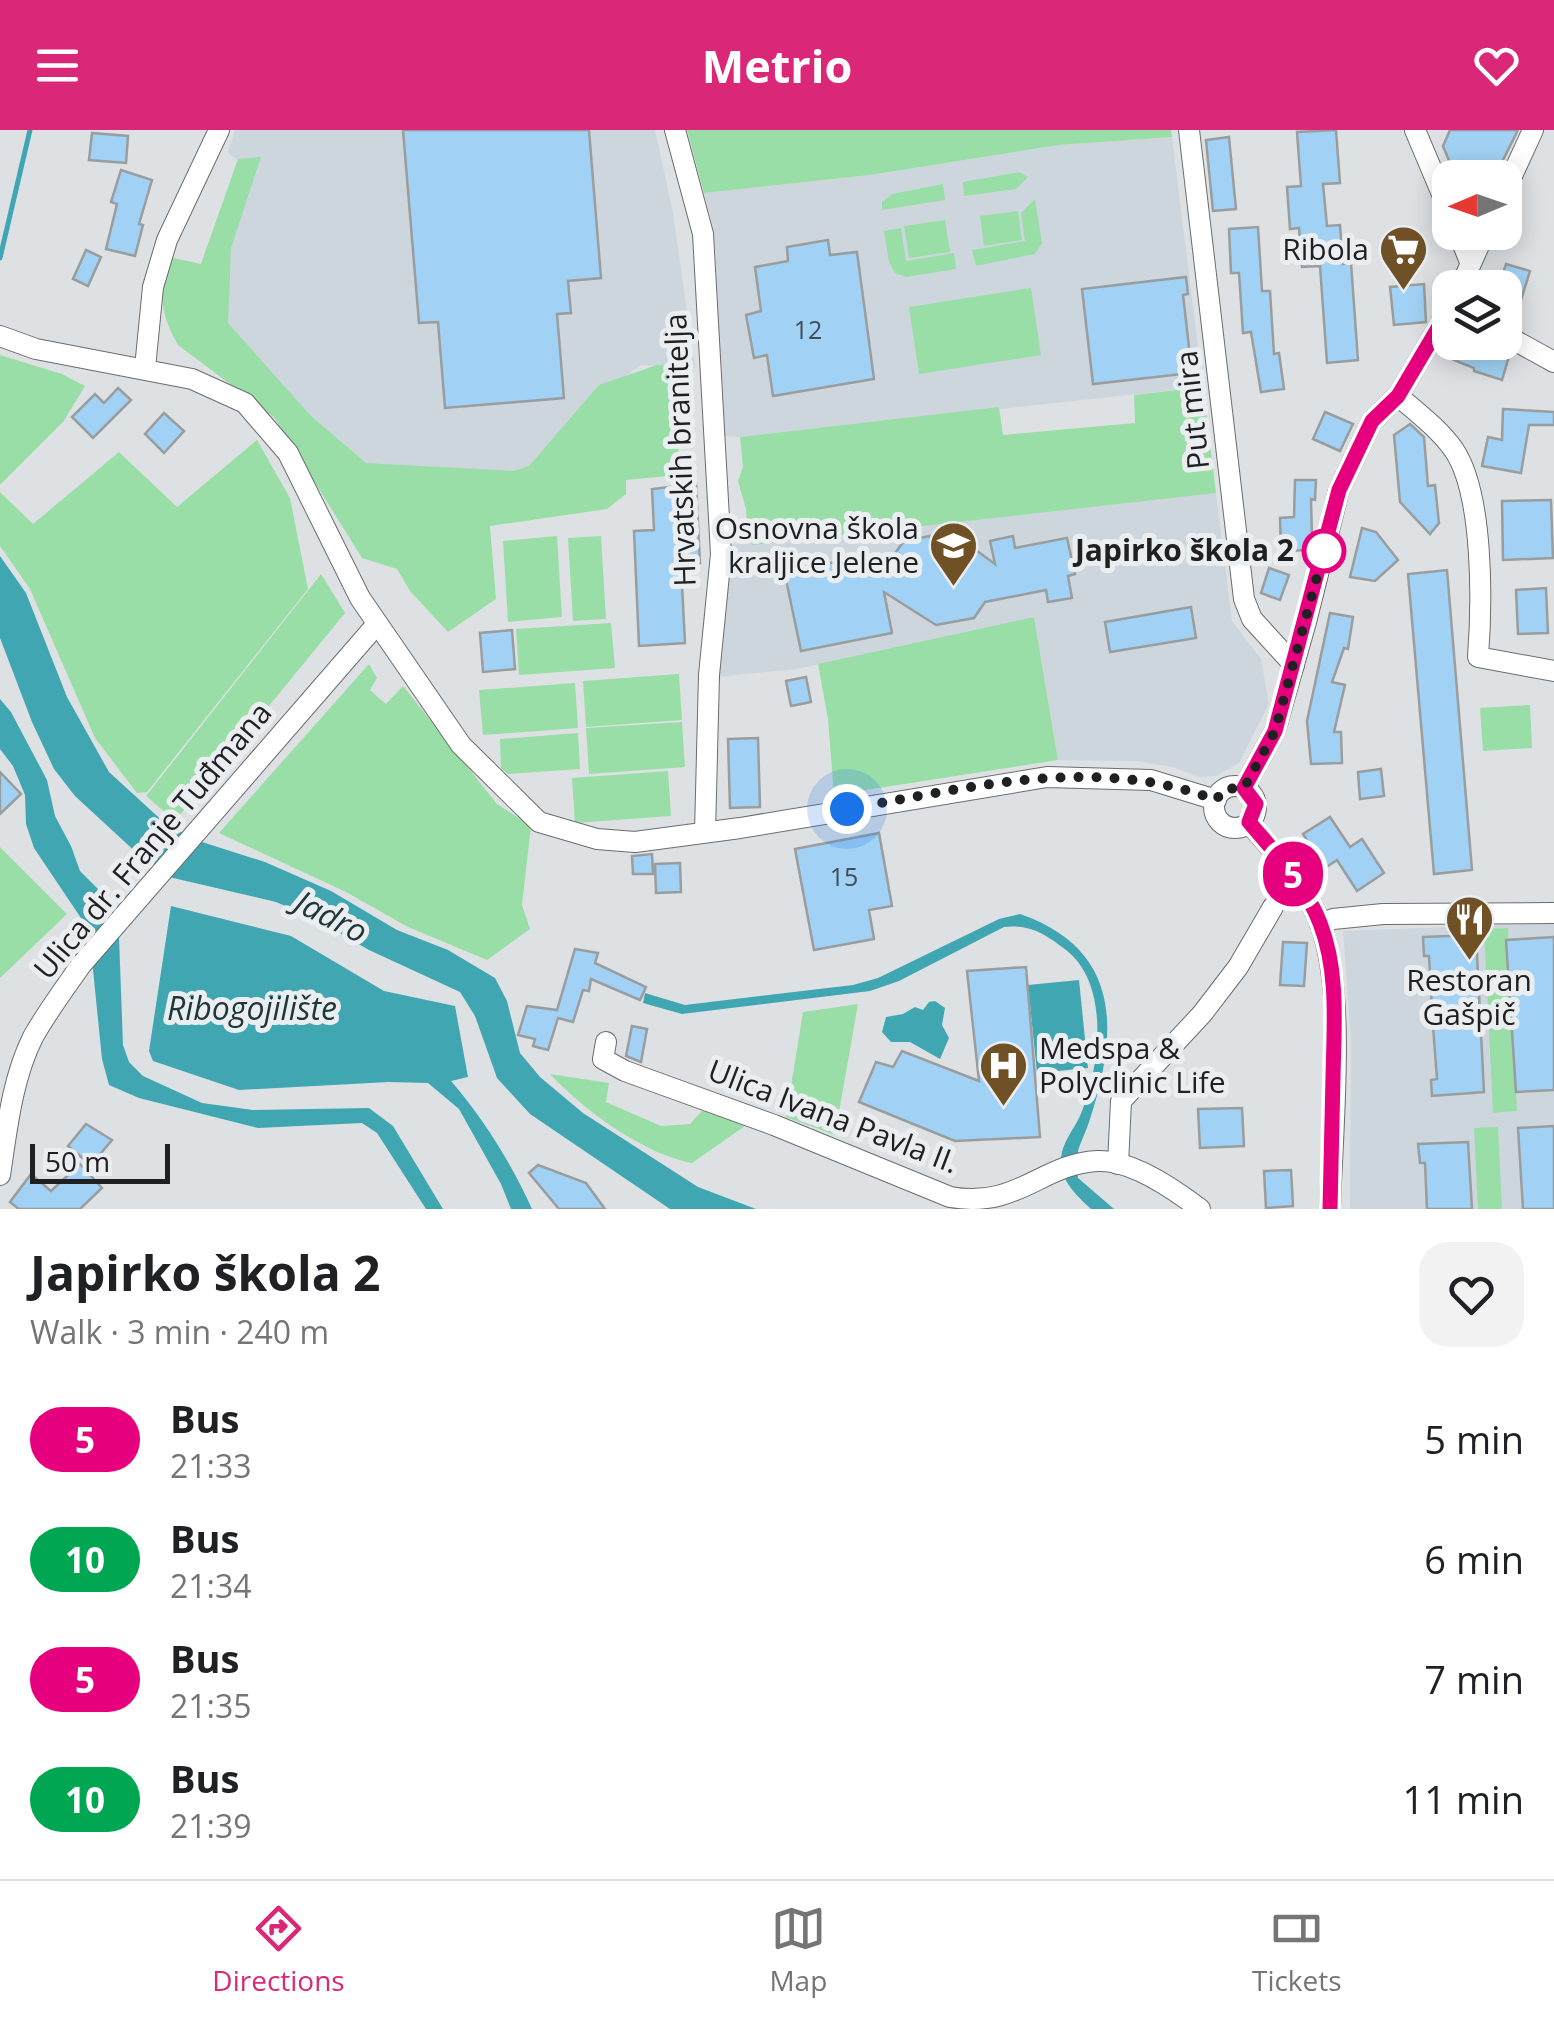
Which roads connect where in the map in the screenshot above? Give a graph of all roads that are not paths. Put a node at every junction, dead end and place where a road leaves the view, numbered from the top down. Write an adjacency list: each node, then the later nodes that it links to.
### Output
1 (219, 130): 16 (street)
2 (675, 130): 24 (street, Hrvatskih branitelja)
3 (1189, 130): 19 (street, Put mira)
4 (1415, 130): 7 (street)
5 (1532, 130): 6 (street)
6 (1519, 160)
7 (1432, 170)
8 (1465, 250): 10 (street)
9 (1476, 250): 10 (street)
10 (1470, 262): 11 (street)
11 (1467, 270)
12 (0, 336): 16 (street)
13 (1432, 338): 17 (street)
14 (1522, 344): 15 (street)
15 (1554, 362)
16 (144, 368): 18 (street)
17 (1398, 396): 19 (street); 20 (street)
18 (377, 624): 24 (street); 30 (street, Ulica dr. Franje Tuđmana)
19 (1294, 665): 21 (street)
20 (1554, 671)
21 (1244, 788): 22 (street); 23 (street)
22 (1216, 800): 23 (street); 24 (street)
23 (1249, 822): 27 (street)
24 (706, 832)
25 (1274, 907): 29 (street)
26 (1554, 913): 27 (street)
27 (1320, 924): 32 (street)
28 (606, 1042): 29 (street, Ulica Ivana Pavla II.)
29 (1118, 1164): 31 (street, Ulica Ivana Pavla II.)
30 (0, 1175)
31 (1200, 1209)
32 (1330, 1209)

